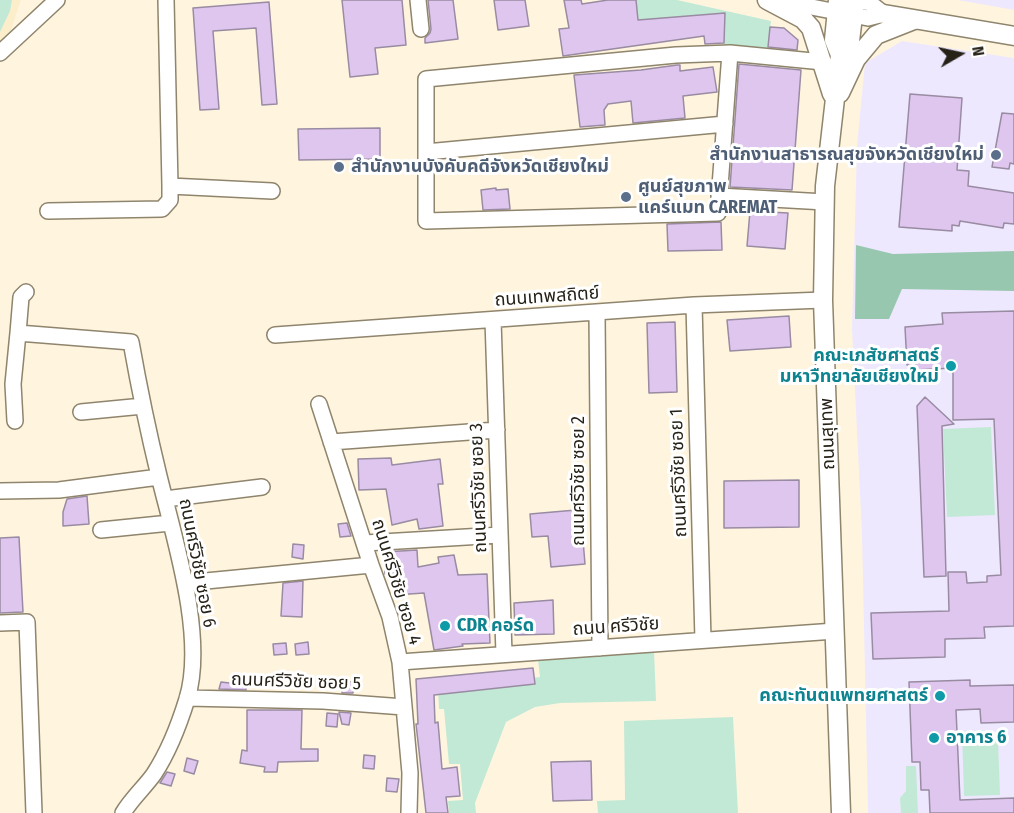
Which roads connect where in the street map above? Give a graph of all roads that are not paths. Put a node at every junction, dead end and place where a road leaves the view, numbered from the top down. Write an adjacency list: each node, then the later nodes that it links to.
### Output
1 (57, 0): 11 (street)
2 (166, 0): 17 (street)
3 (418, 0): 9 (street)
4 (767, 0): 13 (main road)
5 (775, 0): 6 (street)
6 (848, 5): 7 (street); 13 (main road)
7 (890, 7): 8 (main road)
8 (916, 20): 10 (main road); 14 (main road)
9 (421, 29)
10 (1014, 36)
11 (0, 53)
12 (730, 53): 13 (street); 15 (street); 16 (street)
13 (832, 58): 14 (main road)
14 (834, 104): 20 (main road, ถนนสุเทพ)
15 (724, 124): 16 (street); 19 (street)
16 (426, 152): 19 (street)
17 (170, 186): 18 (street); 21 (street)
18 (272, 191)
19 (719, 196): 20 (street)
20 (825, 202): 23 (main road, ถนนสุเทพ)
21 (48, 211)
22 (26, 292): 27 (street)
23 (823, 300): 24 (street, ถนนเทพสถิตย์); 46 (main road, ถนนสุเทพ)
24 (694, 305): 25 (street, ถนนเทพสถิตย์); 47 (street, ถนนศรีวิชัย ซอย 1)
25 (597, 314): 26 (street, ถนนเทพสถิตย์); 48 (street, ถนนศรีวิชัย ซอย 2)
26 (493, 320): 28 (street, ถนนเทพสถิตย์); 33 (street, ถนนศรีวิชัย ซอย 3)
27 (18, 333): 30 (street, ถนนศรีวิชัย ซอย 6); 32 (street)
28 (274, 335)
29 (319, 404): 34 (street, ถนนศรีวิชัย ซอย 4)
30 (142, 406): 31 (street); 35 (street, ถนนศรีวิชัย ซอย 6)
31 (81, 412)
32 (15, 421)
33 (497, 430): 34 (street); 41 (street, ถนนศรีวิชัย ซอย 3)
34 (331, 442): 42 (street, ถนนศรีวิชัย ซอย 4)
35 (159, 477): 37 (street); 38 (street, ถนนศรีวิชัย ซอย 6)
36 (262, 487): 38 (street)
37 (0, 491)
38 (165, 500): 39 (street, ถนนศรีวิชัย ซอย 6)
39 (170, 523): 40 (street); 44 (street, ถนนศรีวิชัย ซอย 6)
40 (101, 531)
41 (500, 536): 42 (street); 49 (street, ถนนศรีวิชัย ซอย 3)
42 (365, 543): 43 (street, ถนนศรีวิชัย ซอย 4)
43 (370, 565): 44 (street); 50 (street, ถนนศรีวิชัย ซอย 4)
44 (185, 583): 51 (street, ถนนศรีวิชัย ซอย 6)
45 (0, 623): 53 (street)
46 (835, 632): 47 (street, ถนน ศรีวิชัย); 56 (main road, ถนนสุเทพ)
47 (703, 640): 48 (street, ถนน ศรีวิชัย)
48 (600, 648): 49 (street, ถนน ศรีวิชัย)
49 (504, 654): 50 (street, ถนน ศรีวิชัย)
50 (400, 662): 52 (street, ถนนศรีวิชัย ซอย 4)
51 (187, 698): 52 (street, ถนนศรีวิชัย ซอย 5); 54 (street, ถนนศรีวิชัย ซอย 6)
52 (404, 707): 55 (street, ถนนศรีวิชัย ซอย 4)
53 (34, 813)
54 (123, 813)
55 (409, 813)
56 (841, 813)

